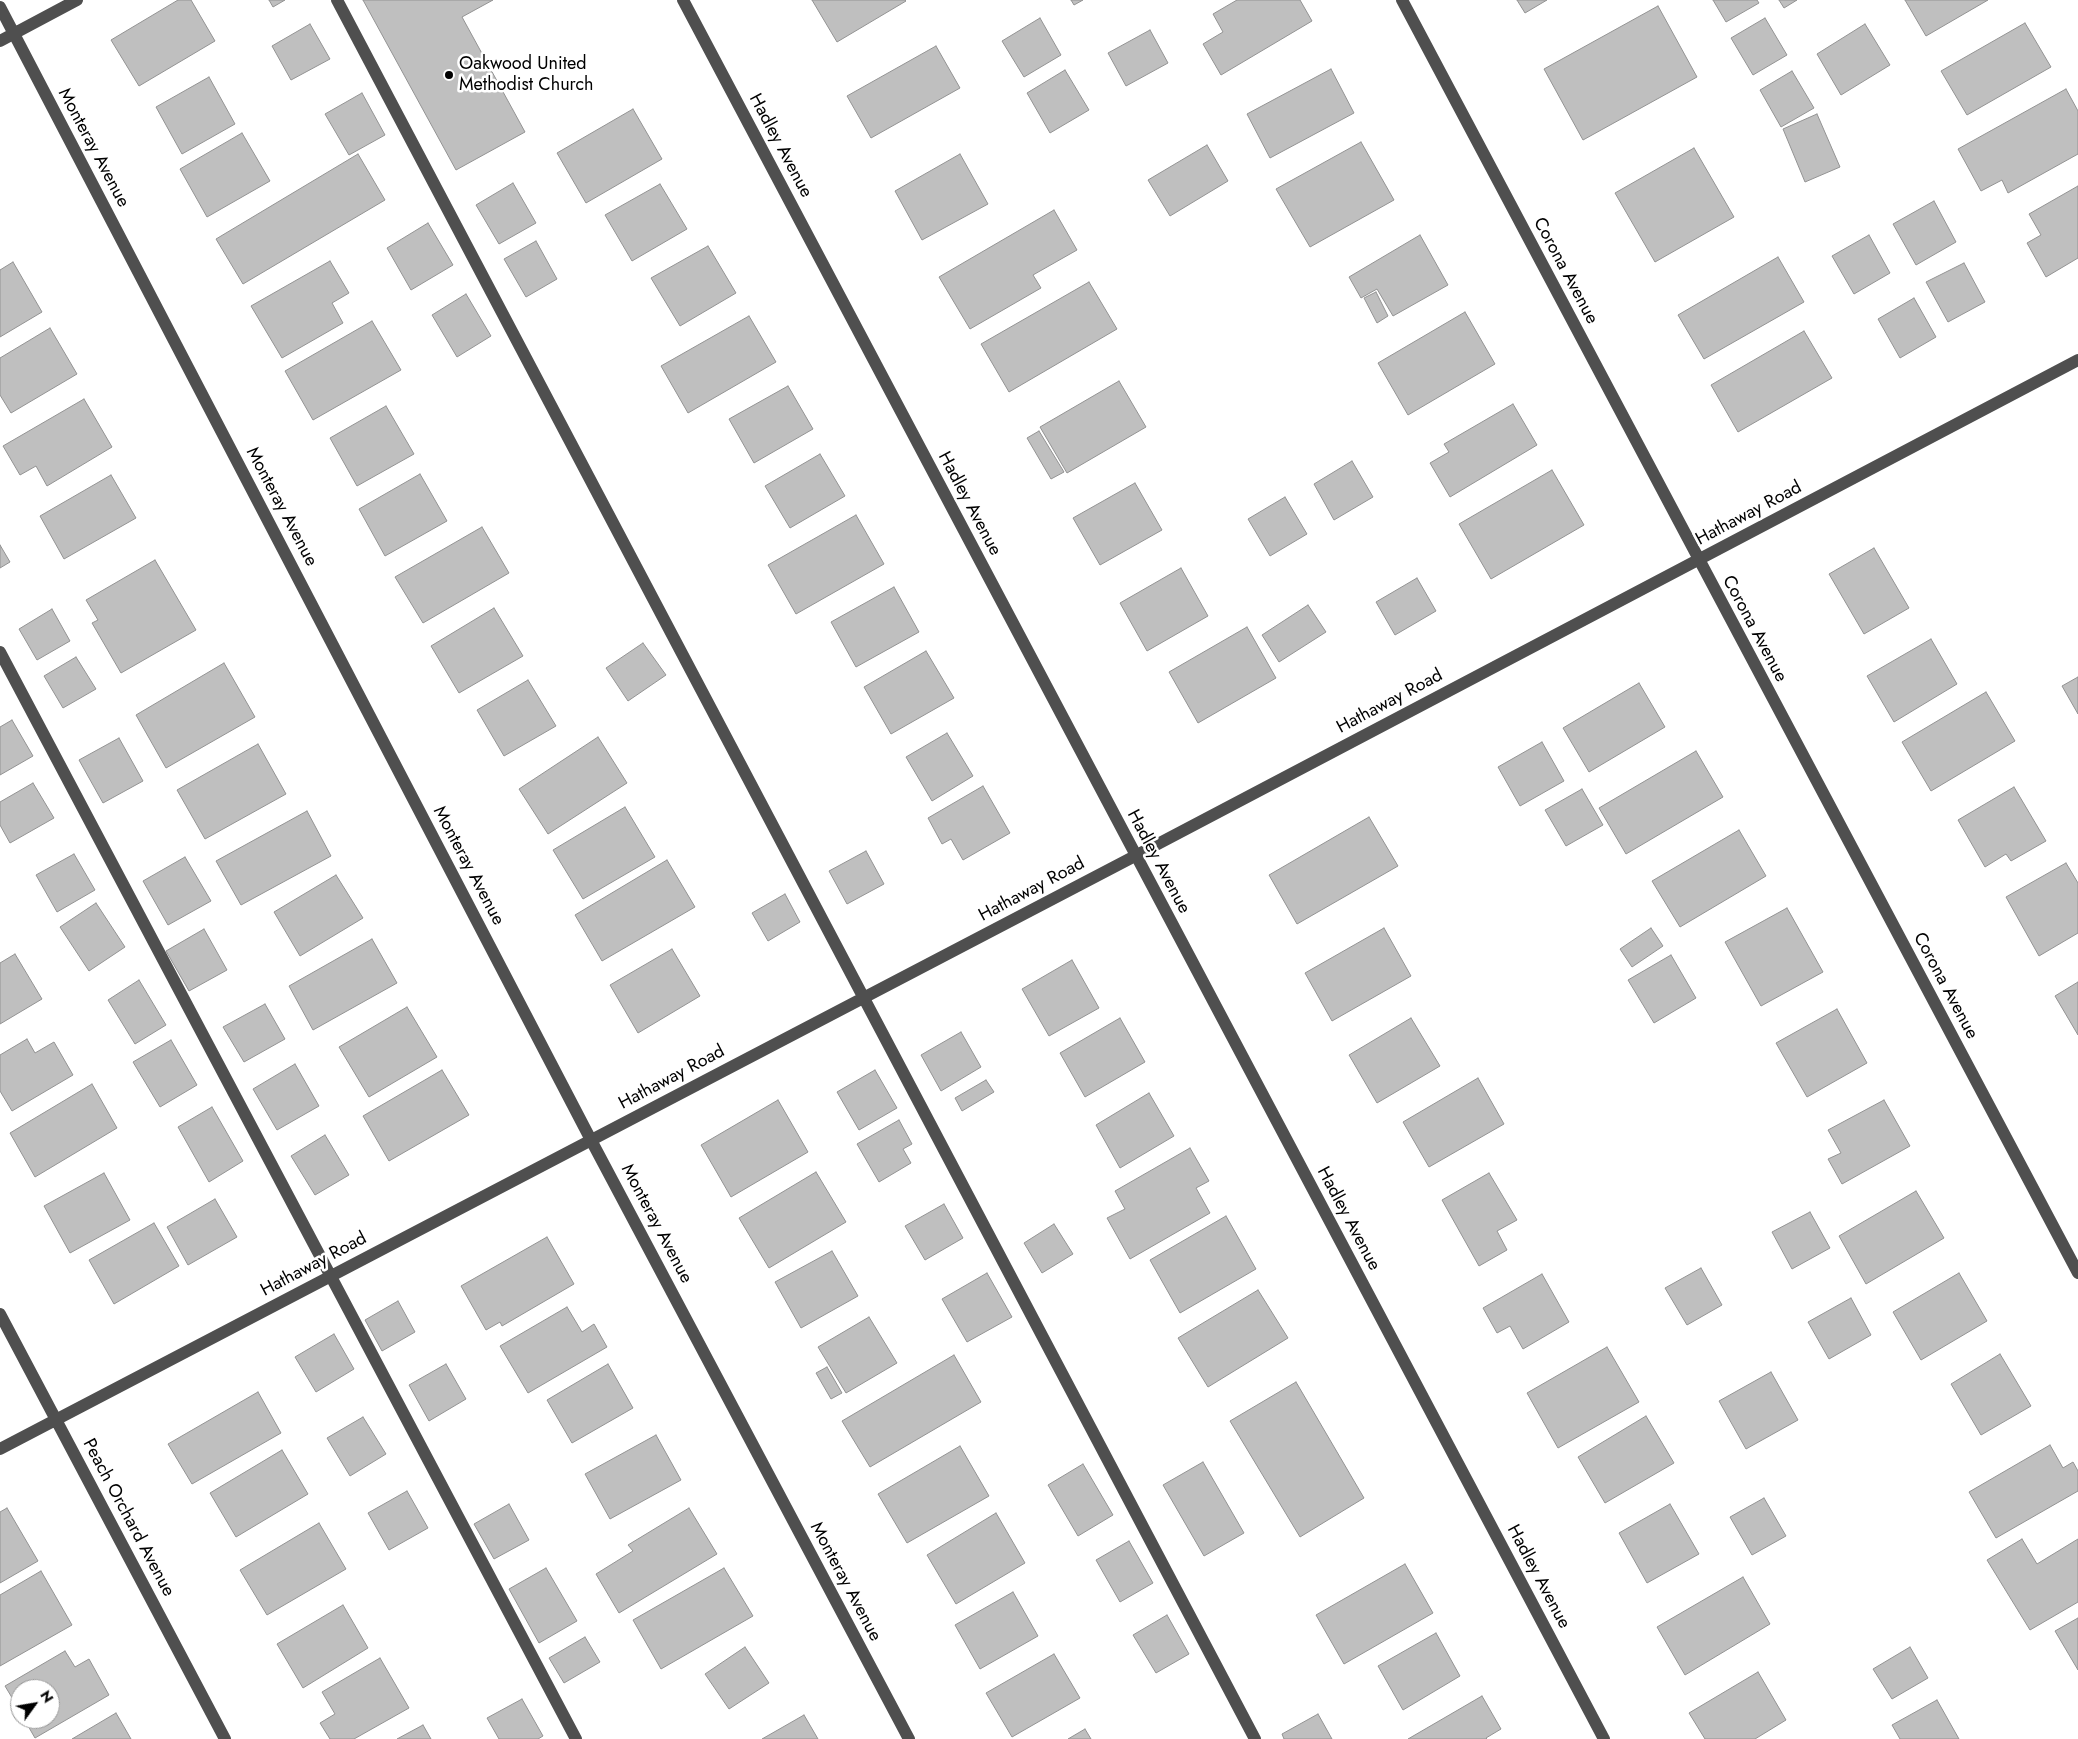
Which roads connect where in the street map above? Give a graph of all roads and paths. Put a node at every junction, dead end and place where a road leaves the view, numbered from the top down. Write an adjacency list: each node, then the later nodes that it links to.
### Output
1 (77, 0): 6 (street)
2 (337, 0): 12 (street)
3 (683, 0): 11 (street, Hadley Avenue)
4 (1402, 0): 9 (street, Corona Avenue)
5 (0, 7): 6 (street, Monteray Avenue)
6 (14, 34): 7 (street); 13 (street, Monteray Avenue)
7 (0, 41)
8 (2078, 360): 9 (street, Hathaway Road)
9 (1698, 560): 11 (street, Hathaway Road); 14 (street, Corona Avenue)
10 (0, 652): 15 (street)
11 (1136, 856): 12 (street, Hathaway Road); 23 (street, Hadley Avenue)
12 (863, 998): 13 (street, Hathaway Road); 22 (street)
13 (591, 1140): 15 (street, Hathaway Road); 21 (street, Monteray Avenue)
14 (2078, 1273)
15 (332, 1276): 17 (street, Hathaway Road); 20 (street)
16 (0, 1314): 17 (street, Peach Orchard Avenue)
17 (56, 1420): 18 (street, Hathaway Road); 19 (street, Peach Orchard Avenue)
18 (0, 1449)
19 (225, 1739)
20 (576, 1739)
21 (908, 1739)
22 (1255, 1739)
23 (1604, 1739)

